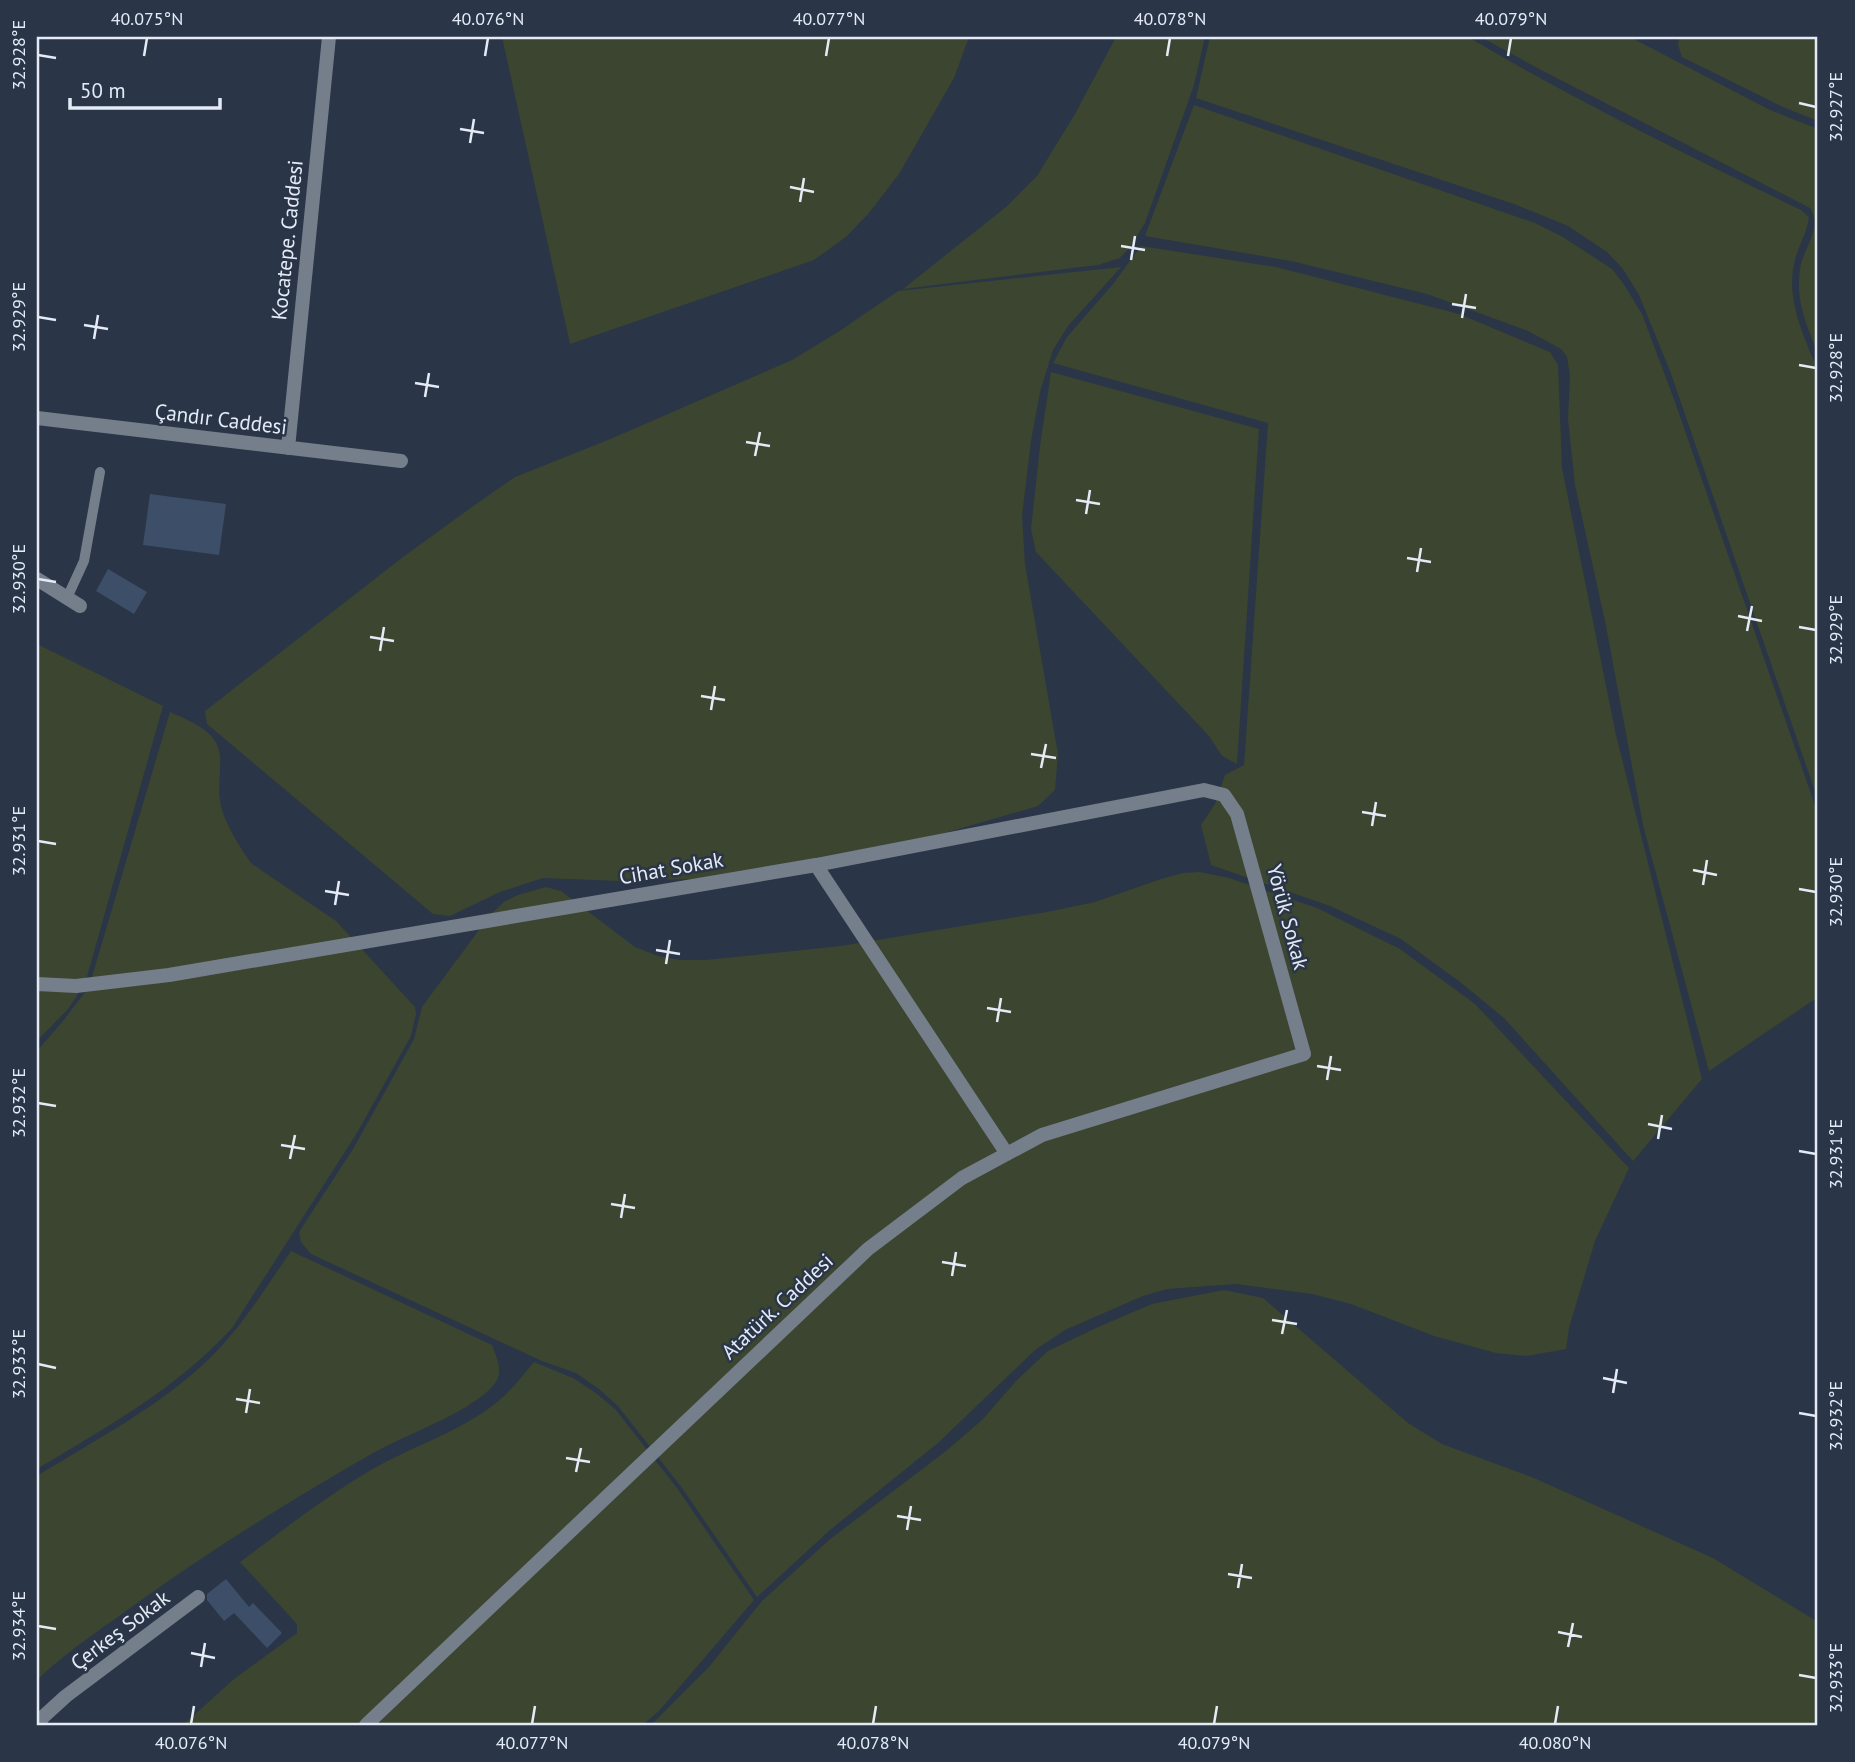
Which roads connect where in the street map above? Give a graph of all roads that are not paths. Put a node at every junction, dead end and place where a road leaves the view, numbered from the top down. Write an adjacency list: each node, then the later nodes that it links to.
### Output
1 (329, 37): 3 (street, Kocatepe. Caddesi)
2 (37, 418): 3 (street, Çandır Caddesi)
3 (288, 448): 4 (street, Çandır Caddesi)
4 (401, 461)
5 (100, 472): 7 (lane)
6 (37, 579): 7 (street)
7 (67, 598): 8 (street)
8 (80, 606)
9 (1224, 794): 10 (street, Cihat Sokak); 12 (street, Yörük Sokak)
10 (816, 865): 11 (street, Cihat Sokak); 13 (street)
11 (37, 984)
12 (1304, 1054): 13 (street, Atatürk. Caddesi)
13 (1007, 1154): 16 (street, Atatürk. Caddesi)
14 (198, 1597): 15 (street, Çerkeş Sokak)
15 (37, 1725)
16 (366, 1725)

